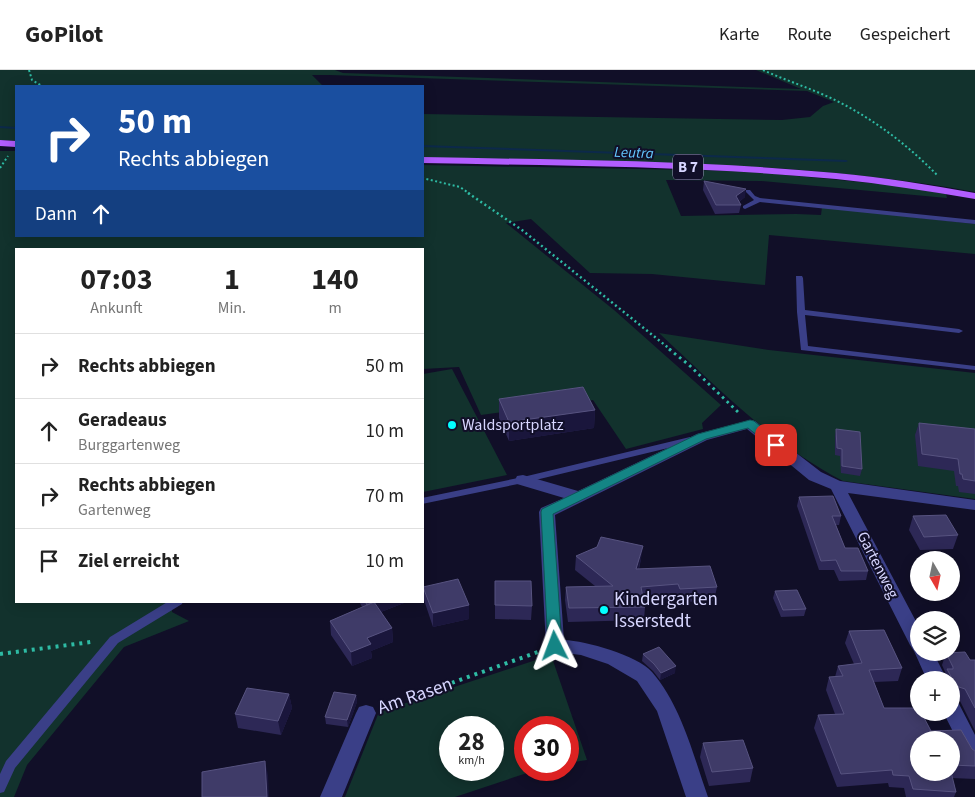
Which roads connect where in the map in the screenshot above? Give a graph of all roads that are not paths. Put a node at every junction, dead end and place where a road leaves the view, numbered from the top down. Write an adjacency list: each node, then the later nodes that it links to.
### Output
1 (0, 143): 2 (main road)
2 (15, 144)
3 (424, 160): 5 (main road, B 7)
4 (748, 191): 6 (lane)
5 (975, 196)
6 (759, 200): 7 (lane); 8 (lane)
7 (745, 207)
8 (975, 222)
9 (799, 278): 10 (lane)
10 (802, 312): 11 (lane); 12 (lane)
11 (959, 331)
12 (975, 368)
13 (702, 437): 14 (lane); 15 (street); 16 (street)
14 (523, 480): 16 (street); 17 (lane)
15 (838, 486): 18 (street); 20 (street, Gartenweg)
16 (579, 497): 26 (street)
17 (424, 501)
18 (975, 505)
19 (175, 603): 24 (lane)
20 (910, 627)
21 (366, 713): 25 (street, Am Rasen)
22 (958, 721): 23 (street)
23 (975, 755)
24 (0, 788)
25 (331, 797)
26 (697, 797)

